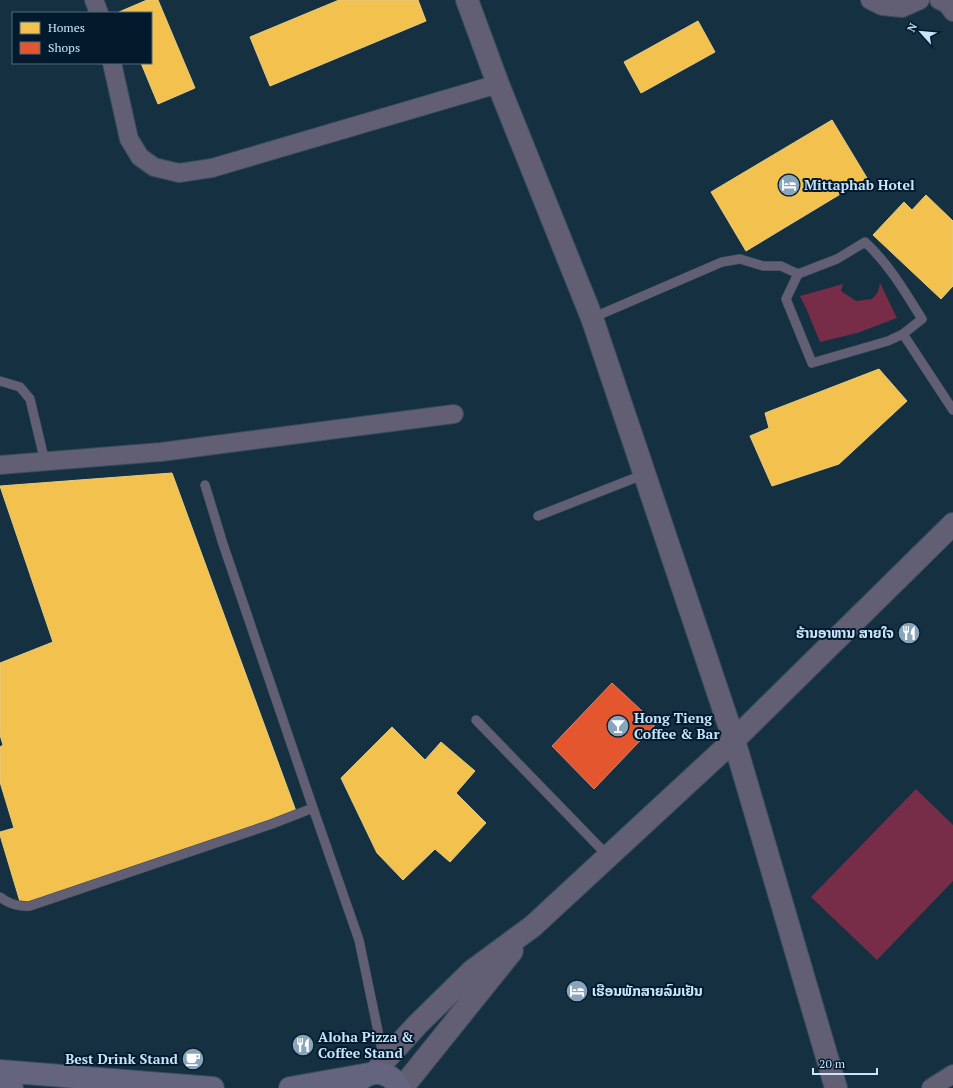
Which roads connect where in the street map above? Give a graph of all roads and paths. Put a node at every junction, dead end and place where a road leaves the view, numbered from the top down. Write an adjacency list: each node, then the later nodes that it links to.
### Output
1 (94, 0): 6 (street)
2 (467, 0): 9 (street)
3 (870, 0): 4 (street)
4 (920, 0)
5 (939, 0): 7 (street)
6 (99, 12)
7 (953, 12)
8 (112, 64): 9 (street)
9 (498, 84): 11 (street)
10 (798, 274): 11 (lane); 12 (lane); 12 (lane)
11 (592, 318): 18 (street)
12 (903, 334): 14 (lane)
13 (0, 381): 16 (lane)
14 (953, 410)
15 (454, 414): 16 (street)
16 (45, 462): 17 (street)
17 (0, 465)
18 (645, 474): 20 (lane); 23 (street)
19 (205, 486): 24 (lane)
20 (538, 516)
21 (953, 524): 23 (street)
22 (476, 720): 25 (lane)
23 (734, 740): 25 (street); 36 (street)
24 (313, 808): 26 (lane); 29 (lane)
25 (608, 856): 27 (street)
26 (0, 897)
27 (533, 926): 29 (street); 35 (street)
28 (0, 1071): 33 (highway)
29 (371, 1074): 34 (highway); 35 (highway)
30 (953, 1074): 37 (street)
31 (0, 1087): 32 (highway)
32 (12, 1088)
33 (213, 1088)
34 (290, 1088)
35 (400, 1088)
36 (836, 1088)
37 (931, 1088)

